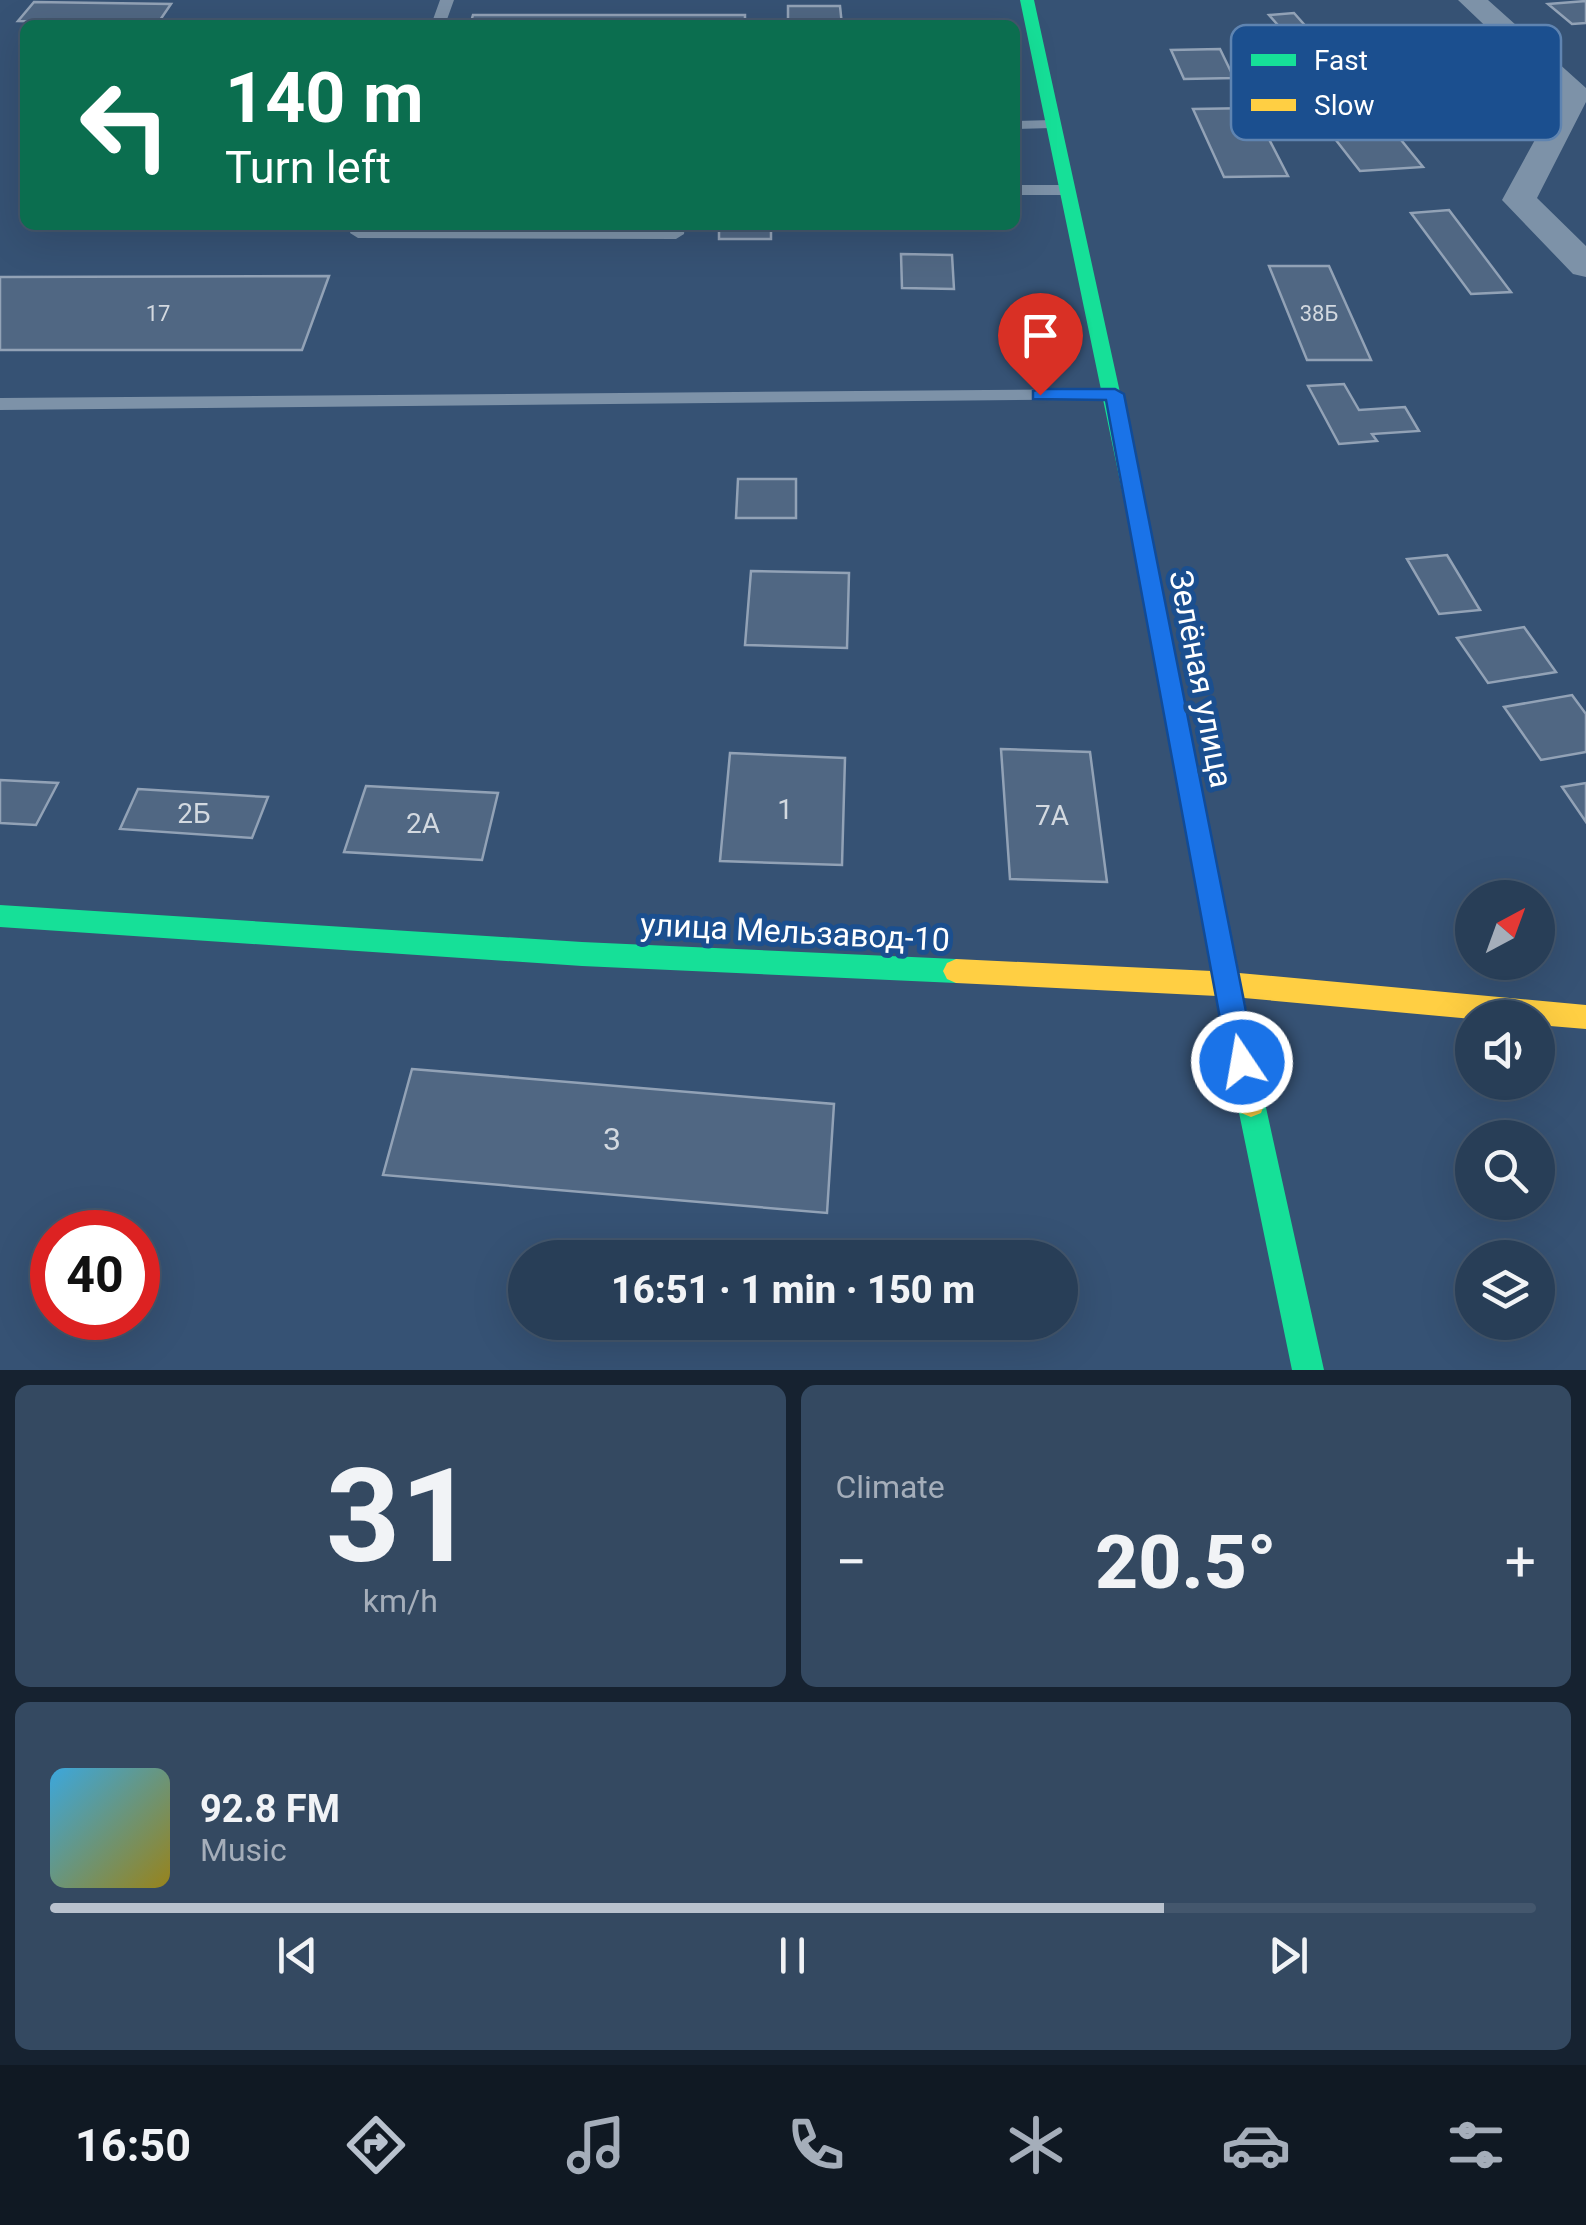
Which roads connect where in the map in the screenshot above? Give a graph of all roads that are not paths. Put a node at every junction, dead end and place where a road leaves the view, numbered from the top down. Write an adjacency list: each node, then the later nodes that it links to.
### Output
1 (1028, 0): 6 (street, Зелёная улица)
2 (1472, 0): 3 (street)
3 (1499, 25)
4 (1561, 81): 5 (street)
5 (1561, 121)
6 (1052, 124): 7 (lane); 10 (street, Зелёная улица)
7 (1020, 125)
8 (1551, 140): 13 (street)
9 (1020, 190): 10 (lane)
10 (1066, 190): 14 (street, Зелёная улица)
11 (359, 230): 12 (lane)
12 (676, 230)
13 (1586, 266)
14 (1115, 394): 15 (lane); 17 (street, Зелёная улица)
15 (0, 404)
16 (0, 916): 17 (street, улица Мельзавод-10)
17 (1225, 984): 18 (street, улица Мельзавод-10); 19 (street, Зелёная улица)
18 (1586, 1017)
19 (1308, 1370)

